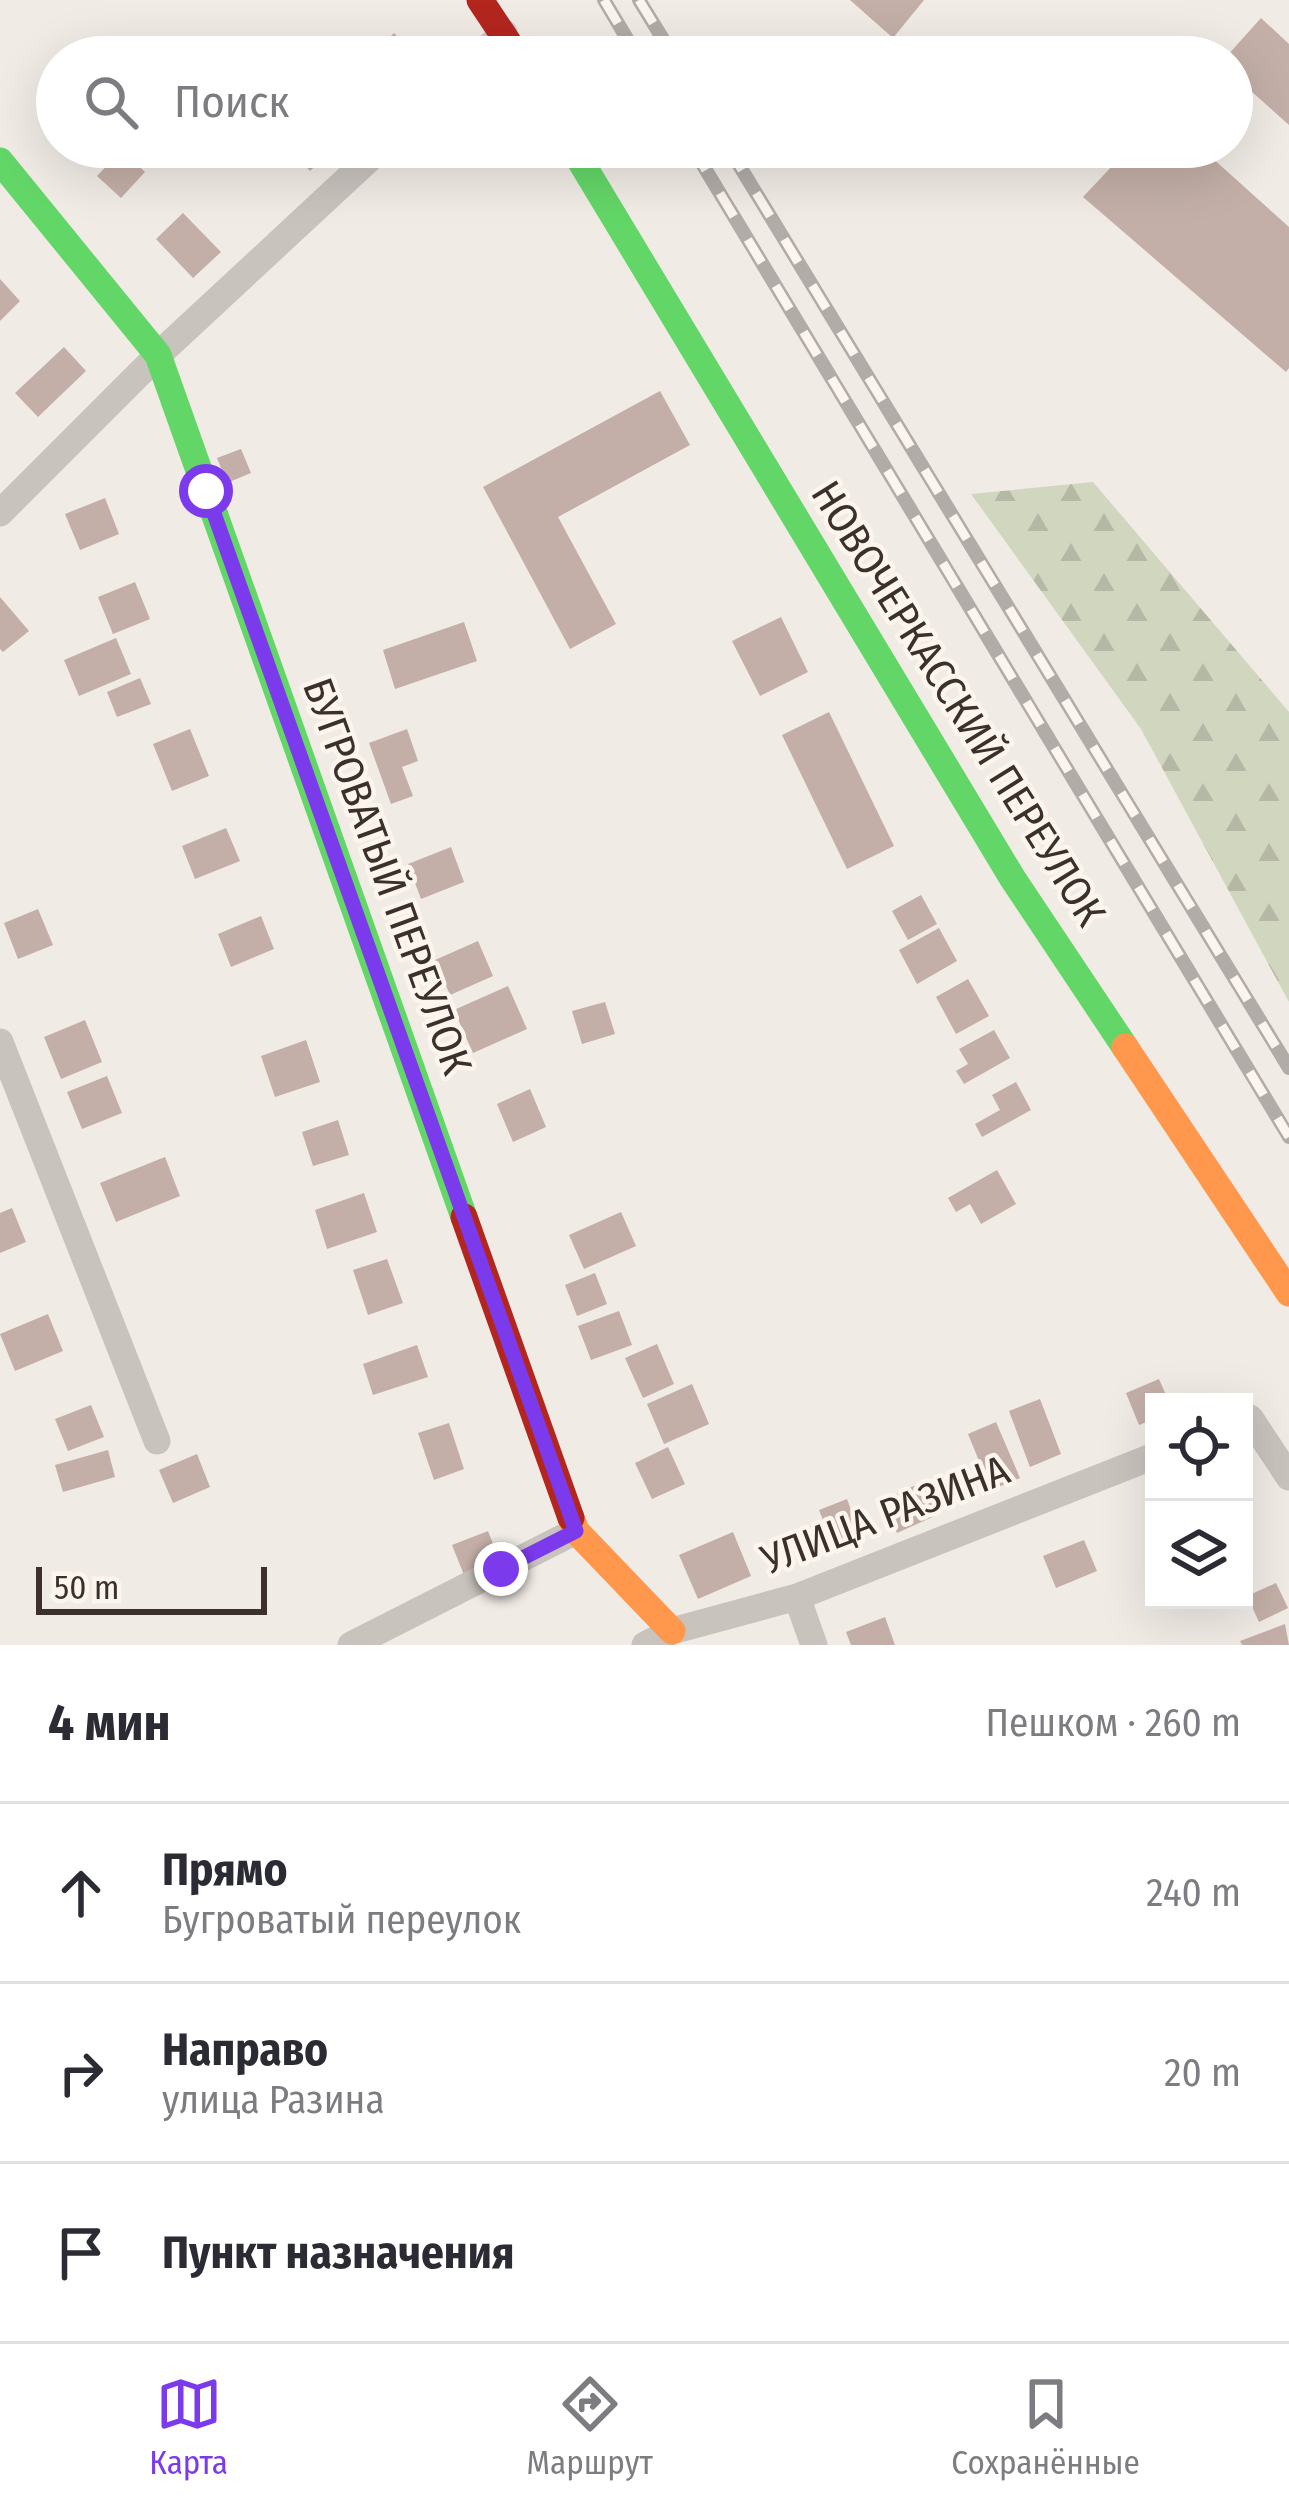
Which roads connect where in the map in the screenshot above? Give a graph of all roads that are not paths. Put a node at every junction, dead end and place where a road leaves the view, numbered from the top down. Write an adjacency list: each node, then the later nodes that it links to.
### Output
1 (480, 0): 2 (street)
2 (505, 36)
3 (0, 160): 6 (street, БУГРОВАТЫЙ ПЕРЕУЛОК)
4 (359, 168): 6 (street)
5 (585, 168): 9 (street, НОВОЧЕРКАССКИЙ ПЕРЕУЛОК)
6 (158, 355): 7 (street); 14 (street, БУГРОВАТЫЙ ПЕРЕУЛОК)
7 (0, 513)
8 (0, 1042): 11 (street)
9 (1289, 1293)
10 (1253, 1427): 13 (street)
11 (158, 1441)
12 (1145, 1460): 15 (street, УЛИЦА РАЗИНА)
13 (1289, 1477)
14 (576, 1531): 16 (street, БУГРОВАТЫЙ ПЕРЕУЛОК); 17 (street)
15 (797, 1597): 16 (street, УЛИЦА РАЗИНА); 19 (street)
16 (672, 1631): 18 (street, УЛИЦА РАЗИНА)
17 (351, 1645)
18 (645, 1645)
19 (814, 1645)

